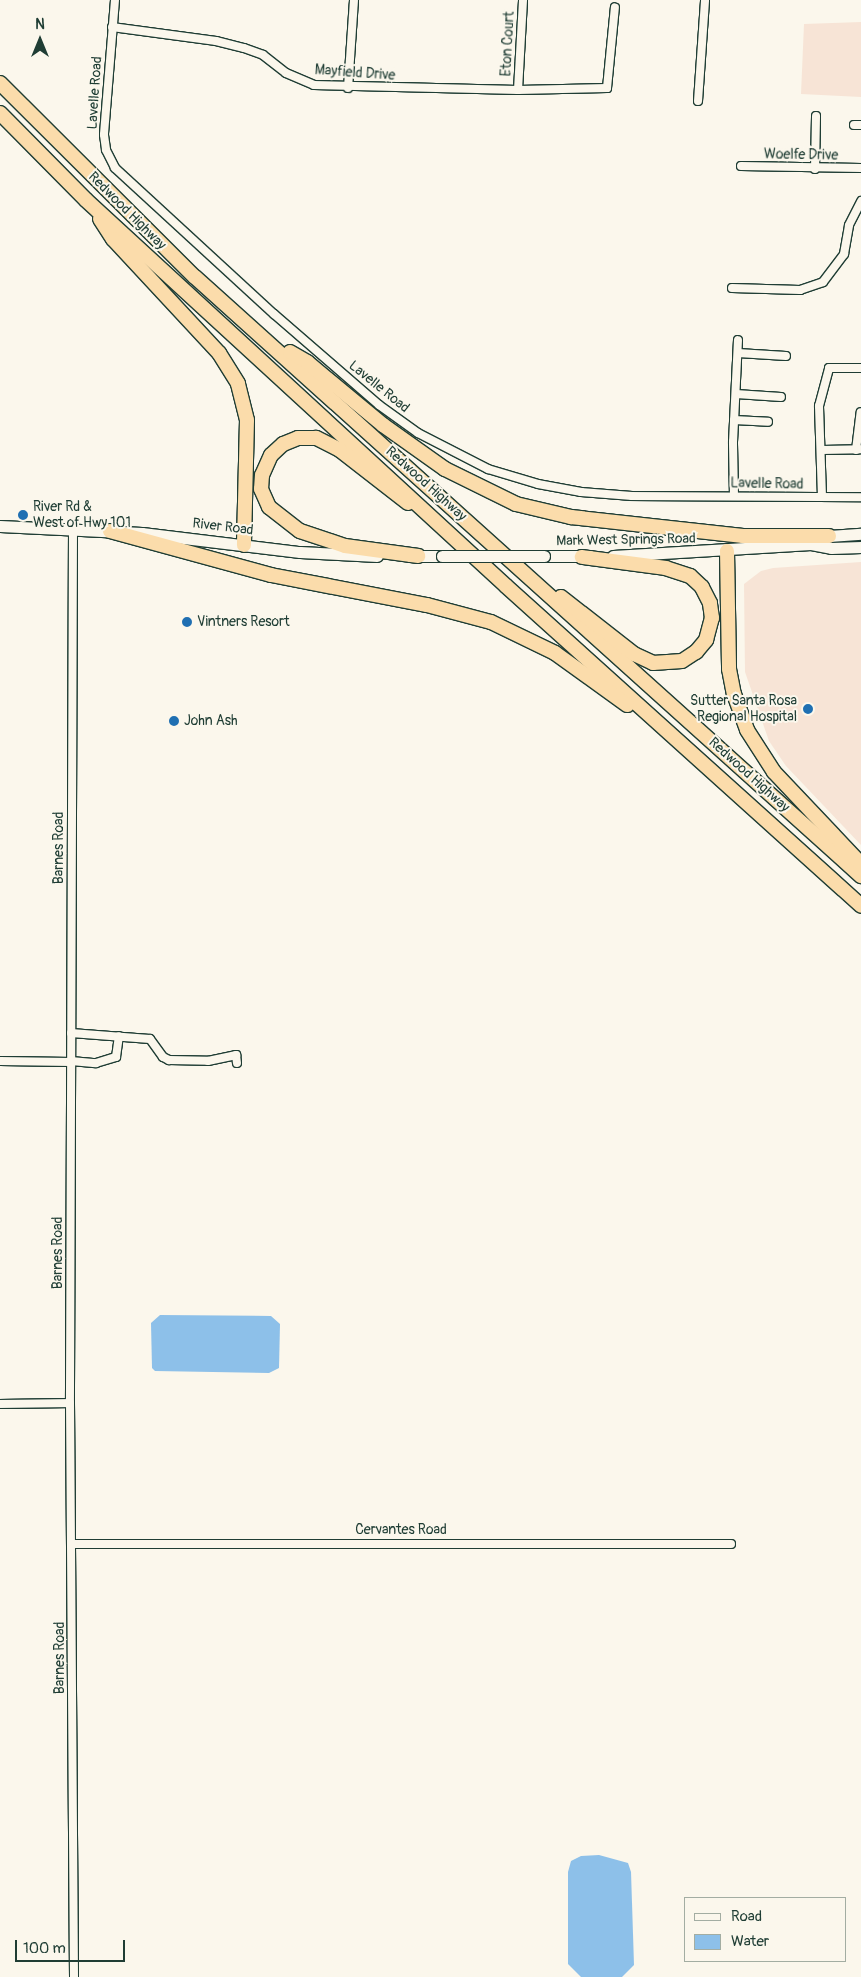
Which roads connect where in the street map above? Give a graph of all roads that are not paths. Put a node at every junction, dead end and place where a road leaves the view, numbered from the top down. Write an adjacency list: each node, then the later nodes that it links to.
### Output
1 (115, 0): 6 (street, Lavelle Road)
2 (354, 0): 8 (street)
3 (523, 0): 9 (street, Eton Court)
4 (705, 0): 10 (street)
5 (615, 7): 9 (street, Mayfield Drive)
6 (112, 28): 8 (street, Mayfield Drive); 31 (street, Lavelle Road)
7 (0, 83): 19 (highway, Redwood Highway)
8 (348, 88): 9 (street, Mayfield Drive)
9 (518, 90)
10 (698, 101)
11 (0, 113): 16 (highway, Redwood Highway)
12 (816, 116): 15 (street)
13 (740, 166): 15 (street, Woelfe Drive)
14 (861, 168): 15 (street, Woelfe Drive)
15 (815, 169)
16 (86, 200): 35 (highway, Redwood Highway); 41 (highway)
17 (861, 201): 18 (street)
18 (732, 288)
19 (266, 338): 39 (highway); 47 (highway, Redwood Highway)
20 (738, 340): 21 (street)
21 (738, 353): 22 (street); 24 (street)
22 (786, 356)
23 (861, 368): 30 (street)
24 (736, 394): 25 (street); 27 (street)
25 (781, 397)
26 (861, 412): 29 (street)
27 (734, 420): 28 (street); 31 (street)
28 (768, 422)
29 (859, 449): 30 (street)
30 (822, 450): 32 (street)
31 (734, 496): 32 (street, Lavelle Road)
32 (822, 496): 33 (street, Lavelle Road)
33 (861, 497)
34 (0, 526): 36 (main road, River Road)
35 (446, 528): 44 (highway); 48 (highway, Redwood Highway)
36 (73, 530): 37 (main road, River Road); 52 (street, Barnes Road)
37 (110, 531): 41 (main road, River Road); 48 (highway)
38 (861, 534): 39 (main road, Mark West Springs Road)
39 (829, 536): 40 (main road, Mark West Springs Road)
40 (811, 544): 42 (main road, Mark West Springs Road); 43 (main road, Mark West Springs Road)
41 (244, 545): 44 (main road, River Road)
42 (861, 547)
43 (727, 551): 46 (main road, Mark West Springs Road); 49 (highway)
44 (418, 556): 45 (main road, River Road)
45 (442, 556): 46 (main road, Mark West Springs Road, bridge)
46 (582, 556): 47 (highway)
47 (538, 584): 50 (highway, Redwood Highway)
48 (692, 753): 51 (highway, Redwood Highway)
49 (861, 864)
50 (861, 876)
51 (861, 906)
52 (71, 1033): 53 (street); 55 (street, Barnes Road)
53 (119, 1036): 55 (street); 56 (street)
54 (0, 1061): 55 (street)
55 (71, 1062): 57 (street, Barnes Road)
56 (237, 1063)
57 (70, 1403): 58 (street); 59 (street, Barnes Road)
58 (0, 1404)
59 (71, 1544): 60 (street, Cervantes Road); 61 (street, Barnes Road)
60 (731, 1544)
61 (74, 1977)

